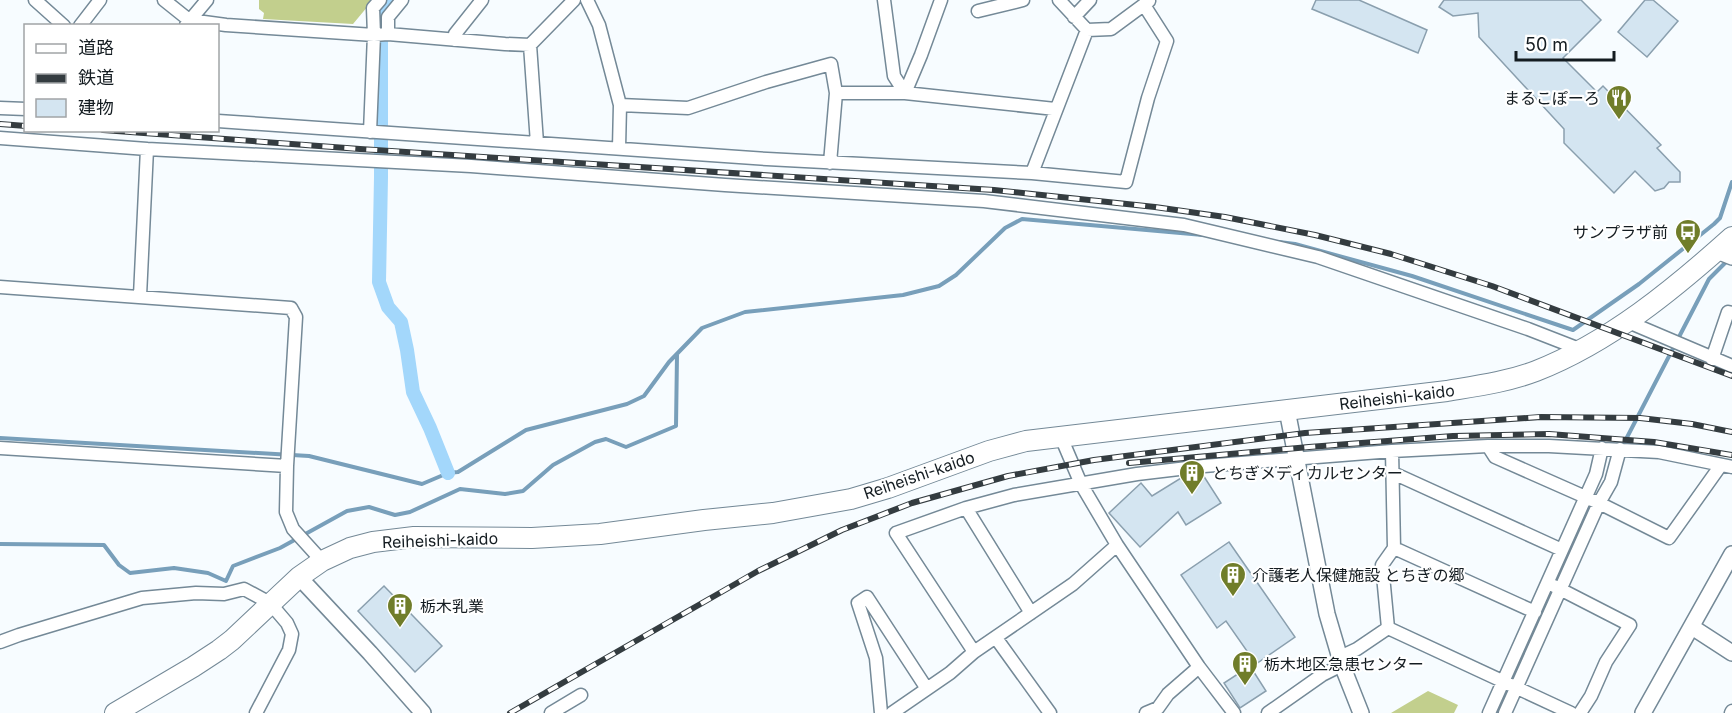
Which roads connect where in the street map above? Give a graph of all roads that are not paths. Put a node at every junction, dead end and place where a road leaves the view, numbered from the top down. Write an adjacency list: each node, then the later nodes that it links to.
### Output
1 (34, 0): 19 (street)
2 (100, 0): 20 (street)
3 (164, 0): 18 (street)
4 (207, 0): 18 (street)
5 (380, 0): 25 (street)
6 (402, 0): 24 (street)
7 (482, 0): 26 (street)
8 (574, 0): 27 (street)
9 (587, 0): 30 (street)
10 (884, 0): 29 (street)
11 (941, 0): 29 (street)
12 (1023, 0): 16 (street)
13 (1059, 0): 17 (street)
14 (1090, 0): 17 (street)
15 (1147, 3): 23 (street); 41 (street)
16 (978, 11)
17 (1074, 17): 23 (street)
18 (187, 23): 21 (street)
19 (62, 24)
20 (82, 24)
21 (206, 24)
22 (219, 25): 25 (street)
23 (1087, 30): 33 (street)
24 (388, 34): 25 (street); 26 (street)
25 (374, 35): 35 (street)
26 (454, 40): 27 (street)
27 (530, 45): 37 (street)
28 (836, 93): 29 (street); 30 (street); 40 (street)
29 (904, 93): 33 (street)
30 (620, 105): 38 (street)
31 (0, 108): 32 (street)
32 (24, 109)
33 (1055, 109): 41 (street)
34 (219, 121): 35 (street)
35 (370, 132): 37 (street)
36 (0, 138): 39 (street)
37 (537, 143): 38 (street)
38 (619, 148): 40 (street)
39 (147, 149): 45 (street); 48 (street)
40 (830, 163): 41 (street)
41 (1032, 173)
42 (1732, 237): 43 (main road, Reiheishi-kaido)
43 (1725, 254): 47 (main road, Reiheishi-kaido)
44 (0, 287): 45 (street)
45 (140, 296): 59 (street)
46 (1732, 313): 49 (street)
47 (1626, 321): 48 (main road, Reiheishi-kaido); 49 (street)
48 (1582, 350): 51 (main road, Reiheishi-kaido)
49 (1712, 359): 50 (street)
50 (1732, 366)
51 (1287, 410): 52 (main road, Reiheishi-kaido); 58 (street)
52 (1061, 437): 62 (street); 70 (main road, Reiheishi-kaido)
53 (1488, 446): 55 (street); 57 (street); 63 (street)
54 (0, 448): 59 (street)
55 (1602, 448): 56 (street); 63 (street)
56 (1620, 449): 60 (street); 64 (street)
57 (1392, 452): 58 (street); 61 (street)
58 (1296, 459): 62 (street); 83 (street)
59 (287, 466): 70 (street)
60 (1727, 466): 64 (street)
61 (1393, 472): 67 (street); 68 (street)
62 (1081, 484): 65 (street); 66 (street)
63 (1585, 497): 64 (street); 68 (street)
64 (1599, 504): 73 (street)
65 (966, 508): 76 (street); 81 (street)
66 (1117, 545): 76 (street); 84 (street)
67 (1394, 549): 75 (street); 78 (street)
68 (1562, 550): 72 (street)
69 (1732, 554): 77 (street)
70 (322, 561): 71 (main road, Reiheishi-kaido)
71 (299, 577): 74 (main road, Reiheishi-kaido); 91 (street)
72 (1548, 583): 73 (street); 75 (street)
73 (1560, 590): 86 (street); 103 (street)
74 (270, 603): 80 (street); 89 (main road, Reiheishi-kaido); 90 (street)
75 (1535, 612): 85 (street)
76 (1032, 613): 79 (street)
77 (1692, 627): 82 (street); 104 (street)
78 (1388, 628): 83 (street); 85 (street)
79 (996, 638): 81 (street); 95 (street)
80 (0, 642)
81 (974, 652): 87 (street)
82 (1732, 653)
83 (1341, 661): 98 (street); 99 (street)
84 (1199, 667): 96 (street); 97 (street)
85 (1503, 682): 86 (street); 100 (street)
86 (1517, 687): 101 (street); 102 (street)
87 (927, 689): 93 (street); 94 (street)
88 (581, 695): 92 (street)
89 (115, 713)
90 (256, 713)
91 (423, 713)
92 (550, 713)
93 (881, 713)
94 (892, 713)
95 (1050, 713)
96 (1146, 713)
97 (1234, 713)
98 (1268, 713)
99 (1361, 713)
100 (1489, 713)
101 (1505, 713)
102 (1570, 713)
103 (1580, 713)
104 (1643, 713)

